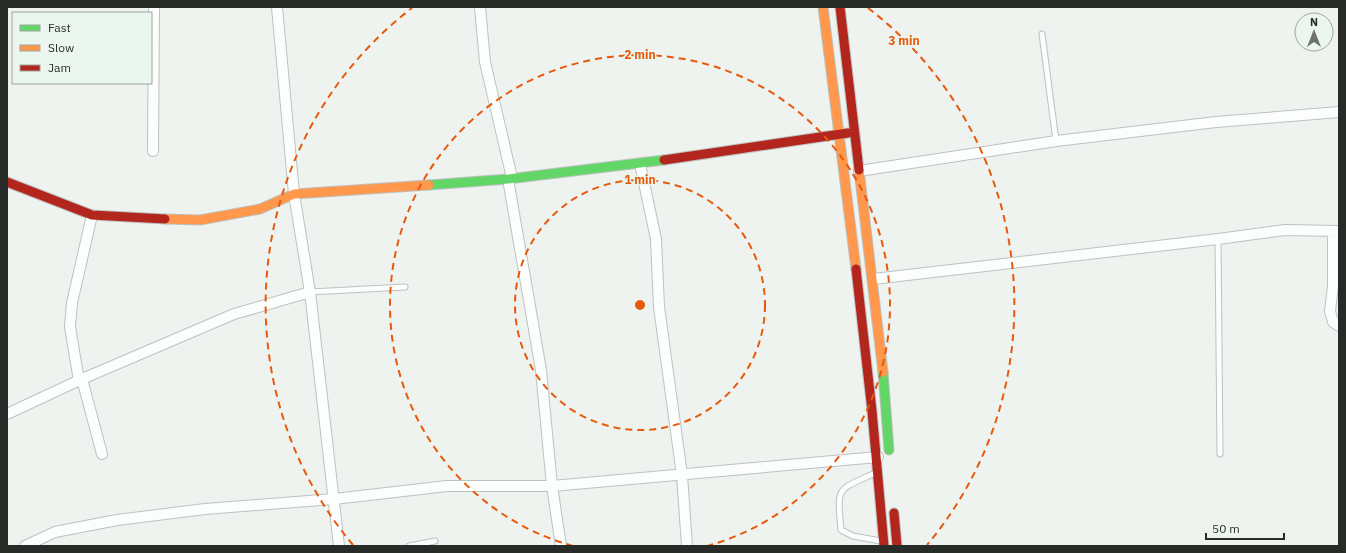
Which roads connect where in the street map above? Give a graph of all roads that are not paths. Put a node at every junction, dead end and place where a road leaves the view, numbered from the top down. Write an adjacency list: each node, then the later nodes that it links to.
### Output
1 (154, 7): 11 (street)
2 (276, 7): 16 (street)
3 (480, 7): 14 (street)
4 (823, 7): 9 (main road)
5 (840, 7): 8 (main road)
6 (1042, 34): 10 (lane)
7 (1339, 112): 10 (street)
8 (854, 132): 9 (main road); 13 (main road)
9 (838, 134): 12 (main road); 28 (main road)
10 (1056, 141): 13 (street)
11 (153, 151)
12 (640, 164): 14 (main road); 31 (street)
13 (859, 170): 20 (main road)
14 (510, 178): 16 (main road); 32 (street)
15 (8, 185): 17 (main road)
16 (294, 194): 17 (main road); 22 (street)
17 (92, 214): 24 (street)
18 (1336, 231): 19 (street); 23 (street)
19 (1218, 239): 20 (street); 27 (lane)
20 (873, 278): 29 (main road)
21 (405, 287): 22 (lane)
22 (310, 292): 24 (street); 33 (street)
23 (1339, 326)
24 (80, 380): 25 (street); 26 (street)
25 (7, 414)
26 (102, 454)
27 (1220, 454)
28 (878, 457): 30 (main road); 31 (street)
29 (890, 460)
30 (879, 471): 36 (main road); 36 (lane)
31 (682, 475): 32 (street); 41 (street)
32 (552, 486): 33 (street); 40 (street)
33 (334, 499): 37 (street); 38 (street)
34 (894, 507): 42 (main road)
35 (435, 542): 39 (lane)
36 (884, 544)
37 (25, 546)
38 (339, 546)
39 (409, 546)
40 (561, 546)
41 (687, 546)
42 (897, 546)

